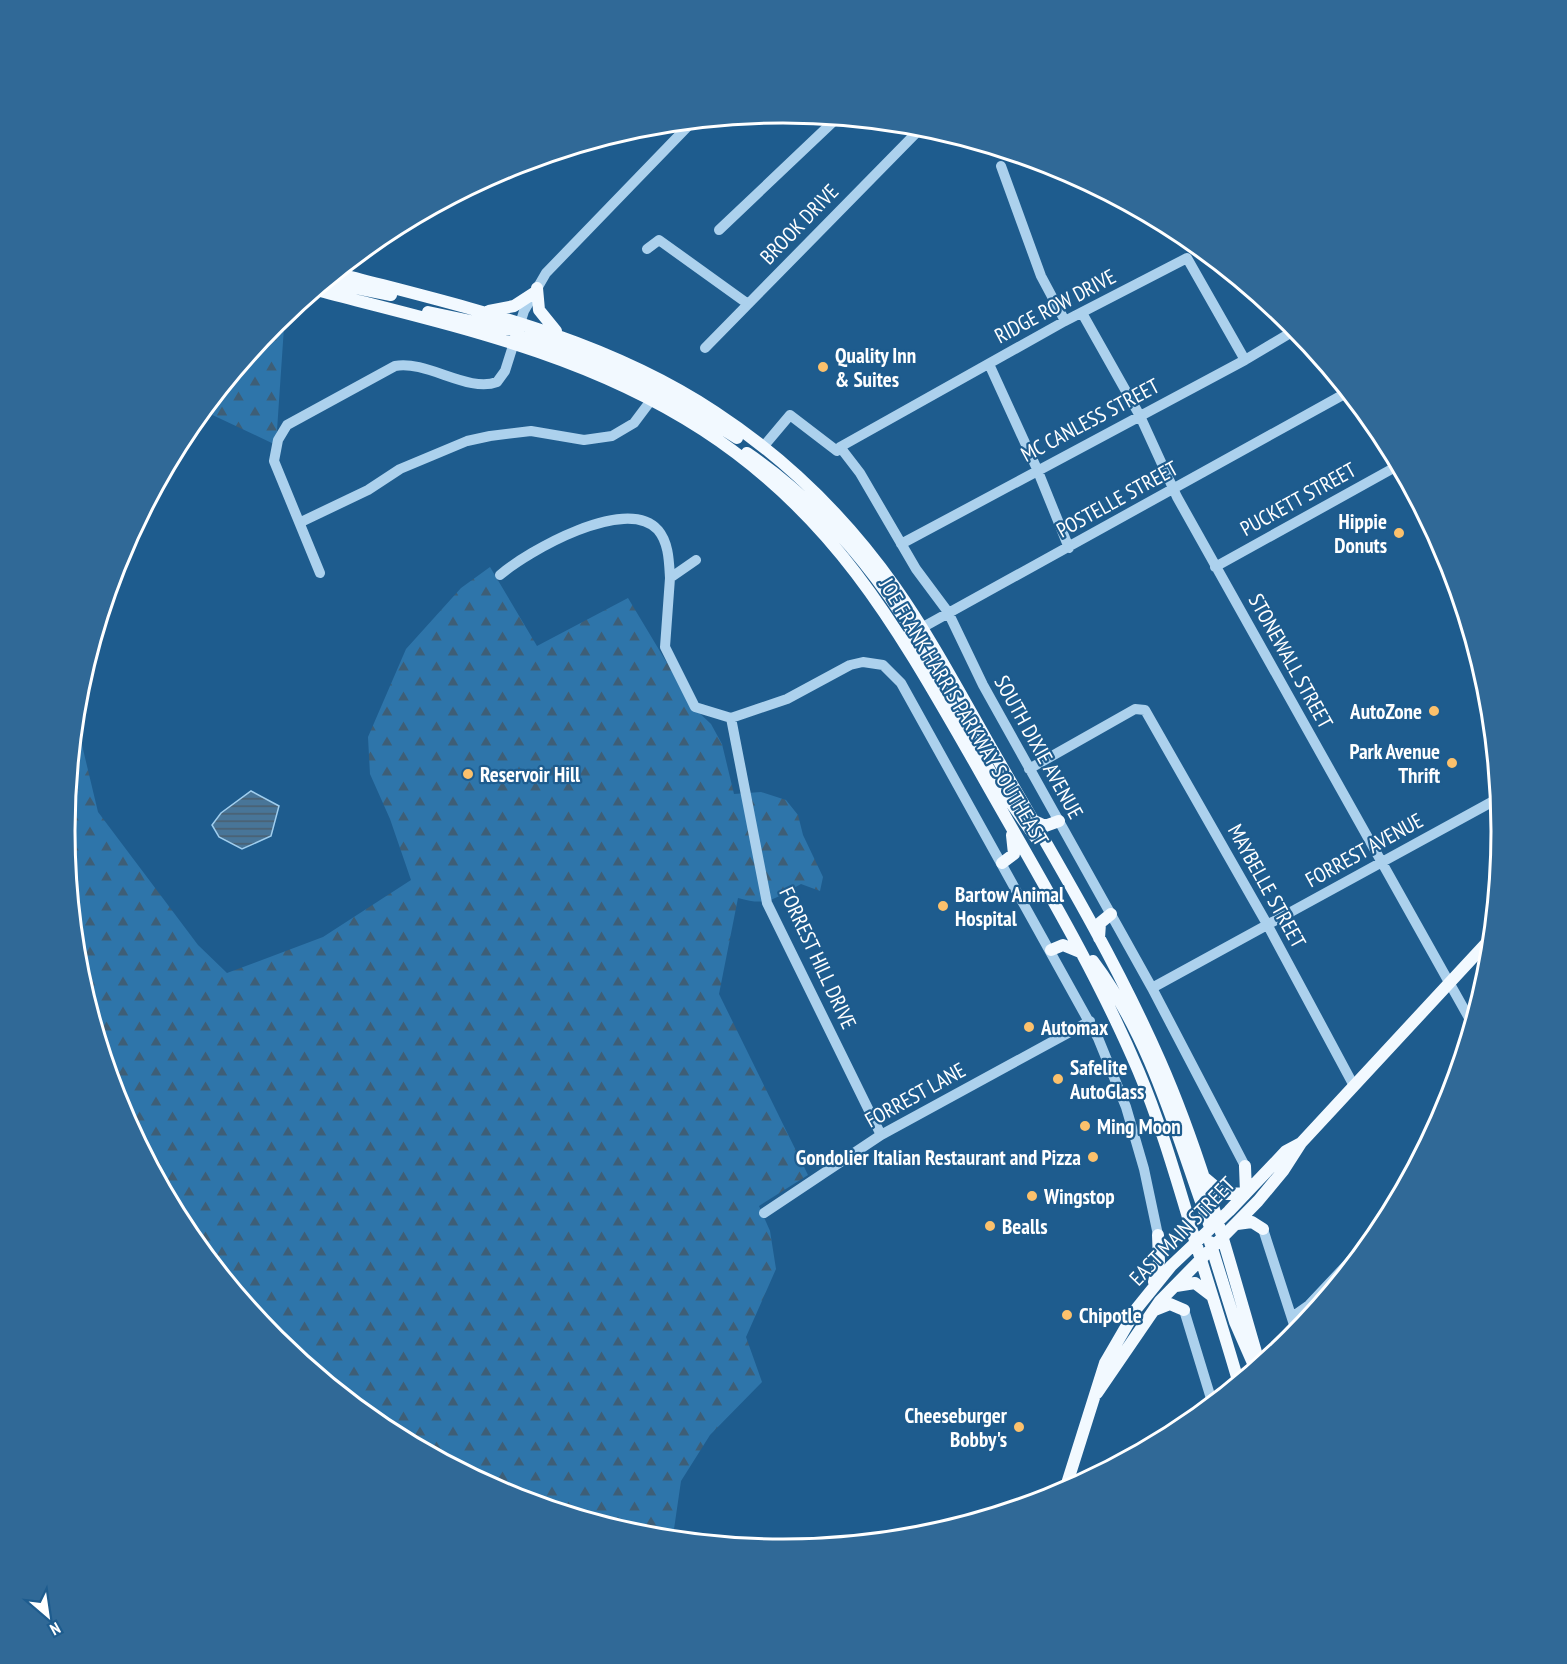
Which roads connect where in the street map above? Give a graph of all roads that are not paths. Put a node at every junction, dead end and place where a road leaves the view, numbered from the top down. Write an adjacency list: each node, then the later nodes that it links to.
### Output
1 (830, 125): 5 (street)
2 (683, 131): 9 (street)
3 (913, 136): 12 (street, BROOK DRIVE)
4 (1001, 166): 15 (street)
5 (718, 230)
6 (647, 249): 12 (street)
7 (345, 275): 11 (main road, JOE FRANK HARRIS PARKWAY SOUTHEAST)
8 (335, 284): 11 (main road)
9 (535, 290): 13 (main road); 16 (street); 18 (main road)
10 (324, 292): 16 (main road, JOE FRANK HARRIS PARKWAY SOUTHEAST)
11 (428, 298): 13 (main road, JOE FRANK HARRIS PARKWAY SOUTHEAST)
12 (748, 303): 19 (street, BROOK DRIVE)
13 (479, 311): 16 (main road, JOE FRANK HARRIS PARKWAY SOUTHEAST)
14 (1082, 313): 15 (street, RIDGE ROW DRIVE); 20 (street, RIDGE ROW DRIVE); 24 (street, STONEWALL STREET)
15 (1065, 321): 21 (street, RIDGE ROW DRIVE)
16 (516, 331): 18 (main road, JOE FRANK HARRIS PARKWAY SOUTHEAST); 23 (main road, JOE FRANK HARRIS PARKWAY SOUTHEAST); 27 (main road); 31 (street)
17 (1287, 335): 20 (street, MC CANLESS STREET)
18 (562, 336): 25 (main road, JOE FRANK HARRIS PARKWAY SOUTHEAST)
19 (705, 348)
20 (1245, 360): 24 (street, MC CANLESS STREET)
21 (989, 364): 26 (street, RIDGE ROW DRIVE); 28 (street)
22 (1342, 396): 30 (street, POSTELLE STREET)
23 (652, 399): 31 (street); 40 (main road, JOE FRANK HARRIS PARKWAY SOUTHEAST)
24 (1140, 416): 28 (street, MC CANLESS STREET); 30 (street, STONEWALL STREET)
25 (764, 447): 26 (street, SOUTH DIXIE AVENUE); 27 (main road, JOE FRANK HARRIS PARKWAY SOUTHEAST)
26 (840, 447): 32 (street, SOUTH DIXIE AVENUE)
27 (775, 458): 40 (main road, JOE FRANK HARRIS PARKWAY SOUTHEAST)
28 (1037, 469): 32 (street, MC CANLESS STREET); 33 (street)
29 (1392, 469): 35 (street, PUCKETT STREET)
30 (1173, 491): 33 (street, POSTELLE STREET); 35 (street, STONEWALL STREET)
31 (301, 522): 36 (street)
32 (901, 544): 39 (street, SOUTH DIXIE AVENUE)
33 (1069, 548): 39 (street, POSTELLE STREET)
34 (696, 560): 38 (street)
35 (1215, 567): 49 (street, STONEWALL STREET)
36 (321, 573)
37 (500, 575): 38 (street)
38 (670, 578): 41 (street)
39 (948, 612): 40 (street, POSTELLE STREET); 42 (street, SOUTH DIXIE AVENUE)
40 (912, 633): 44 (main road, JOE FRANK HARRIS PARKWAY SOUTHEAST); 46 (main road, JOE FRANK HARRIS PARKWAY SOUTHEAST); 47 (main road)
41 (731, 718): 48 (street); 62 (street, FORREST HILL DRIVE)
42 (1029, 769): 45 (street, SOUTH DIXIE AVENUE); 51 (street, MAYBELLE STREET)
43 (1491, 803): 49 (street, FORREST AVENUE)
44 (1032, 820): 45 (main road); 47 (main road, JOE FRANK HARRIS PARKWAY SOUTHEAST)
45 (1059, 821): 50 (street, SOUTH DIXIE AVENUE)
46 (1008, 823): 48 (main road); 52 (main road, JOE FRANK HARRIS PARKWAY SOUTHEAST)
47 (1052, 854): 53 (main road, JOE FRANK HARRIS PARKWAY SOUTHEAST)
48 (1002, 863): 55 (street)
49 (1382, 863): 51 (street, FORREST AVENUE); 57 (street, STONEWALL STREET)
50 (1112, 914): 53 (main road); 58 (street, SOUTH DIXIE AVENUE)
51 (1267, 924): 58 (street, FORREST AVENUE); 61 (street, MAYBELLE STREET)
52 (1073, 938): 56 (main road, JOE FRANK HARRIS PARKWAY SOUTHEAST); 71 (main road)
53 (1099, 938): 66 (main road, JOE FRANK HARRIS PARKWAY SOUTHEAST)
54 (1482, 948): 57 (main road, EAST MAIN STREET)
55 (1051, 950): 56 (main road); 60 (street)
56 (1082, 953): 75 (main road, JOE FRANK HARRIS PARKWAY SOUTHEAST)
57 (1450, 983): 59 (street, STONEWALL STREET); 61 (main road, EAST MAIN STREET)
58 (1152, 988): 64 (street, SOUTH DIXIE AVENUE)
59 (1468, 1016)
60 (1090, 1022): 62 (street, FORREST LANE); 73 (street)
61 (1354, 1086): 63 (main road, EAST MAIN STREET)
62 (881, 1135): 69 (street, FORREST LANE)
63 (1301, 1143): 65 (main road, EAST MAIN STREET); 68 (main road, EAST MAIN STREET)
64 (1245, 1166): 65 (main road); 67 (main road)
65 (1268, 1169): 67 (main road, EAST MAIN STREET)
66 (1202, 1175): 67 (main road); 71 (main road, JOE FRANK HARRIS PARKWAY SOUTHEAST)
67 (1246, 1193): 71 (main road, EAST MAIN STREET)
68 (1258, 1201): 70 (main road, EAST MAIN STREET); 72 (main road)
69 (764, 1213)
70 (1236, 1224): 72 (main road); 74 (main road, EAST MAIN STREET)
71 (1212, 1228): 74 (main road, JOE FRANK HARRIS PARKWAY SOUTHEAST); 75 (main road, EAST MAIN STREET); 76 (main road)
72 (1263, 1229): 84 (street)
73 (1158, 1235): 75 (main road); 78 (main road)
74 (1222, 1238): 76 (main road, EAST MAIN STREET); 87 (main road, JOE FRANK HARRIS PARKWAY SOUTHEAST)
75 (1191, 1247): 77 (main road, JOE FRANK HARRIS PARKWAY SOUTHEAST); 78 (main road, EAST MAIN STREET)
76 (1212, 1248): 77 (main road, EAST MAIN STREET); 88 (main road)
77 (1201, 1258): 79 (main road, EAST MAIN STREET); 81 (main road, JOE FRANK HARRIS PARKWAY SOUTHEAST)
78 (1152, 1286): 91 (main road, EAST MAIN STREET)
79 (1176, 1286): 81 (main road); 82 (main road); 83 (main road, EAST MAIN STREET)
80 (1327, 1286): 84 (street)
81 (1214, 1298): 86 (main road, JOE FRANK HARRIS PARKWAY SOUTHEAST)
82 (1184, 1310): 83 (main road); 92 (street)
83 (1151, 1313): 91 (main road, EAST MAIN STREET)
84 (1292, 1317): 85 (street)
85 (1294, 1323)
86 (1227, 1342): 89 (main road); 90 (main road, JOE FRANK HARRIS PARKWAY SOUTHEAST)
87 (1258, 1358)
88 (1253, 1363)
89 (1243, 1372)
90 (1237, 1376)
91 (1097, 1393): 93 (main road, EAST MAIN STREET)
92 (1210, 1397)
93 (1067, 1481)

